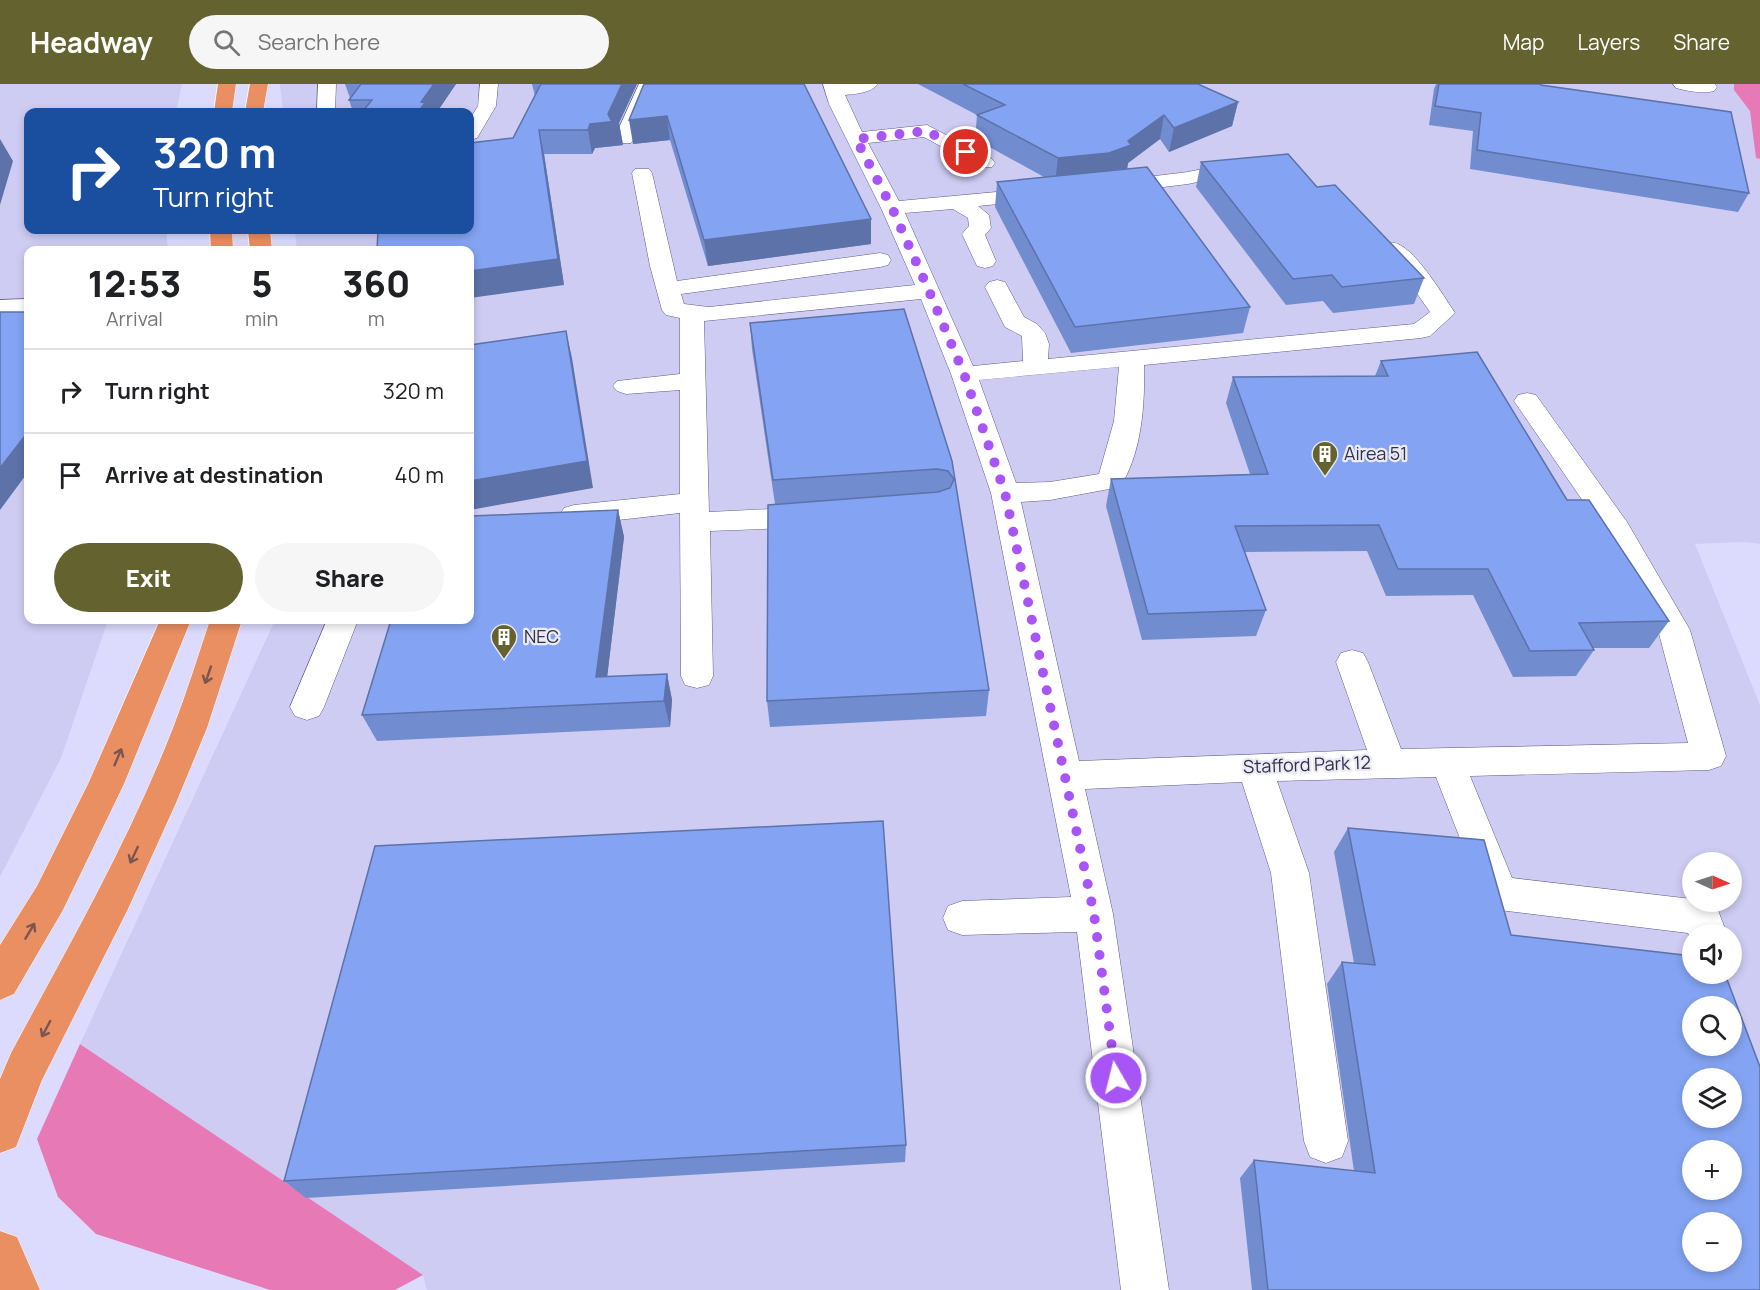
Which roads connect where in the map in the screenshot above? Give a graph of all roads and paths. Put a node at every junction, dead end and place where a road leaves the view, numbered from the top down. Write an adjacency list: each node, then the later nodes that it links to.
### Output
1 (227, 84): 10 (highway)
2 (259, 84): 11 (highway)
3 (327, 84): 12 (street)
4 (489, 84): 13 (street)
5 (648, 84): 14 (street)
6 (869, 84): 8 (street)
7 (1682, 84): 9 (street)
8 (832, 87): 15 (street)
9 (1708, 87)
10 (224, 108)
11 (255, 108)
12 (326, 108)
13 (474, 127)
14 (624, 139)
15 (856, 139): 16 (street); 22 (street)
16 (986, 163)
17 (1267, 164): 19 (street)
18 (642, 173): 27 (street)
19 (1091, 189)
20 (1058, 193): 21 (street)
21 (957, 202): 22 (street); 25 (street)
22 (892, 208): 28 (street)
23 (1374, 231): 32 (street)
24 (880, 260): 27 (street)
25 (985, 261)
26 (997, 287): 33 (street)
27 (668, 289): 31 (street)
28 (929, 291): 31 (street); 34 (street)
29 (24, 306): 30 (street)
30 (0, 307)
31 (692, 312): 35 (street)
32 (1131, 359): 33 (street); 38 (street)
33 (1035, 366): 34 (street)
34 (964, 374): 38 (street)
35 (693, 381): 36 (street); 39 (street)
36 (626, 386)
37 (1527, 401): 48 (street, Stafford Park 12)
38 (1005, 493): 51 (street)
39 (695, 512): 40 (street); 41 (street); 46 (street)
40 (841, 514)
41 (552, 517)
42 (173, 624): 55 (highway, one-way to 42)
43 (225, 624): 56 (highway, one-way to 56)
44 (340, 624): 47 (street)
45 (1352, 663): 49 (street)
46 (697, 676)
47 (307, 706)
48 (1447, 761): 49 (street, Stafford Park 12); 54 (street)
49 (1389, 763): 50 (street, Stafford Park 12)
50 (1254, 766): 51 (street, Stafford Park 12); 57 (street)
51 (1066, 776): 52 (street)
52 (1094, 914): 53 (street); 60 (street)
53 (962, 918)
54 (1705, 924)
55 (0, 981)
56 (0, 1131)
57 (1326, 1141)
58 (0, 1254): 59 (highway)
59 (16, 1290)
60 (1145, 1290)

